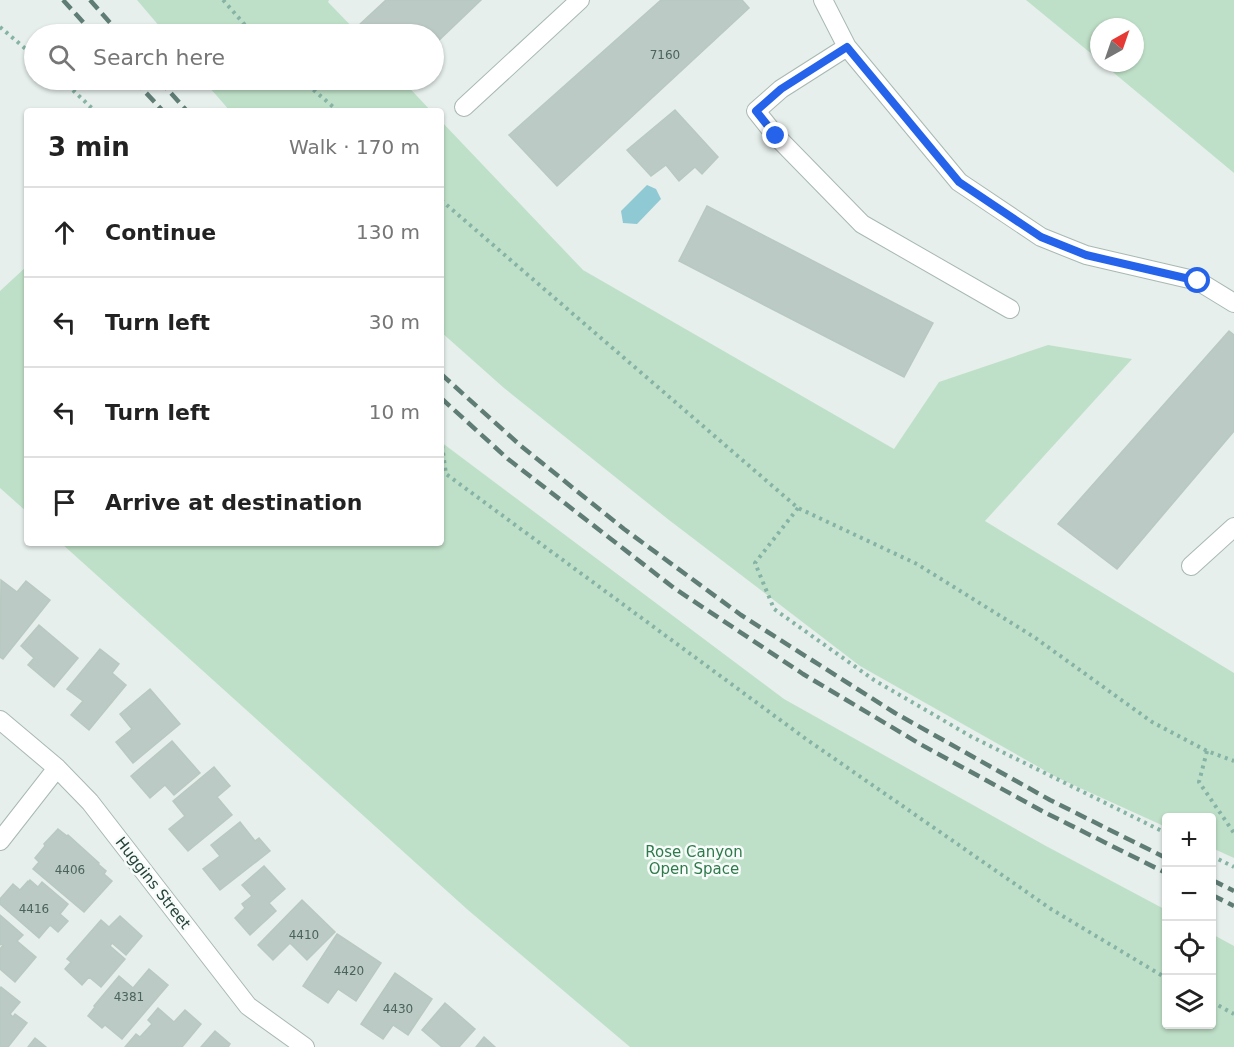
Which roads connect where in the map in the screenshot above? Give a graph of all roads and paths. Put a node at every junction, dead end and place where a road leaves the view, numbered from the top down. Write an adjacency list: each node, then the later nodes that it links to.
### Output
1 (224, 0): 4 (path)
2 (580, 0): 10 (street)
3 (823, 0): 7 (street)
4 (244, 24)
5 (0, 27): 6 (path)
6 (24, 47)
7 (847, 47): 14 (street); 15 (street)
8 (73, 90): 11 (path)
9 (314, 90): 12 (path)
10 (464, 107)
11 (92, 108)
12 (335, 108)
13 (444, 203): 17 (path)
14 (1234, 303)
15 (1010, 309)
16 (444, 460): 29 (path)
17 (798, 508): 21 (path); 24 (path)
18 (1234, 527): 19 (street)
19 (1191, 566)
20 (0, 720): 23 (street, Huggins Street)
21 (1207, 751): 22 (path); 25 (path)
22 (1234, 761)
23 (57, 768): 26 (street); 32 (street, Huggins Street)
24 (1162, 831)
25 (1234, 833)
26 (0, 841)
27 (1216, 858): 28 (path)
28 (1234, 867)
29 (1162, 975)
30 (1216, 1004): 31 (path)
31 (1234, 1014)
32 (305, 1047)

